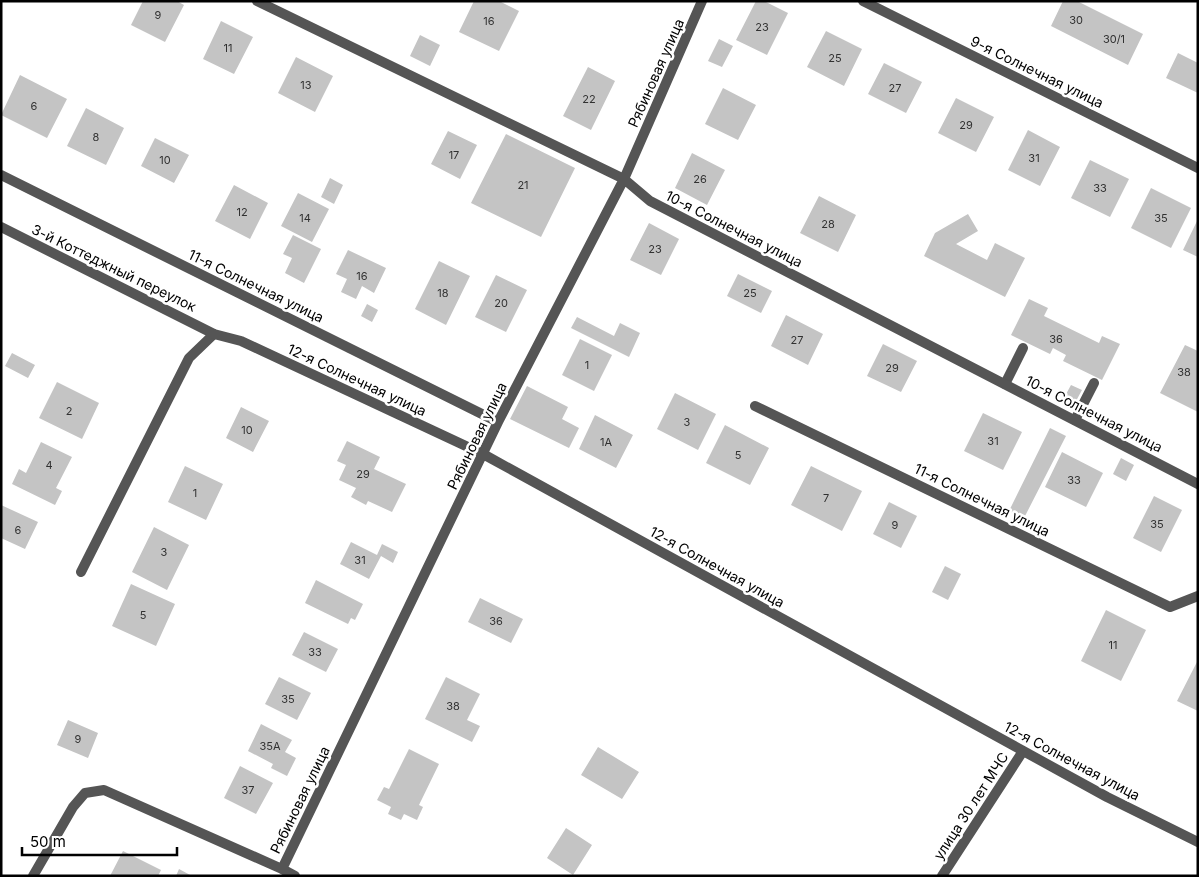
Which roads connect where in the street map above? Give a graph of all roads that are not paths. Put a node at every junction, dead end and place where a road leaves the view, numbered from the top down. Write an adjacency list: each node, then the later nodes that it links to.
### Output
1 (257, 1): 6 (street, 10-я Солнечная улица)
2 (702, 1): 6 (street, Рябиновая улица)
3 (863, 1): 4 (street, 9-я Солнечная улица)
4 (1198, 168)
5 (1, 175): 14 (street, 11-я Солнечная улица)
6 (624, 179): 11 (street, 10-я Солнечная улица); 14 (street, Рябиновая улица)
7 (1, 227): 8 (street, 3-й Коттеджный переулок)
8 (214, 334): 15 (street, 12-я Солнечная улица); 17 (street)
9 (1024, 348): 11 (street)
10 (1094, 383): 13 (street)
11 (1005, 384): 13 (street, 10-я Солнечная улица)
12 (755, 406): 18 (street, 11-я Солнечная улица)
13 (1075, 420): 16 (street, 10-я Солнечная улица)
14 (498, 422): 15 (street, Рябиновая улица)
15 (483, 454): 19 (street, 12-я Солнечная улица); 21 (street, Рябиновая улица)
16 (1198, 484)
17 (81, 572)
18 (1198, 596)
19 (1022, 750): 20 (street, 12-я Солнечная улица); 24 (street, улица 30 лет МЧС)
20 (1198, 842)
21 (282, 869): 22 (street); 23 (street, Рябиновая улица)
22 (33, 876)
23 (295, 876)
24 (942, 876)

